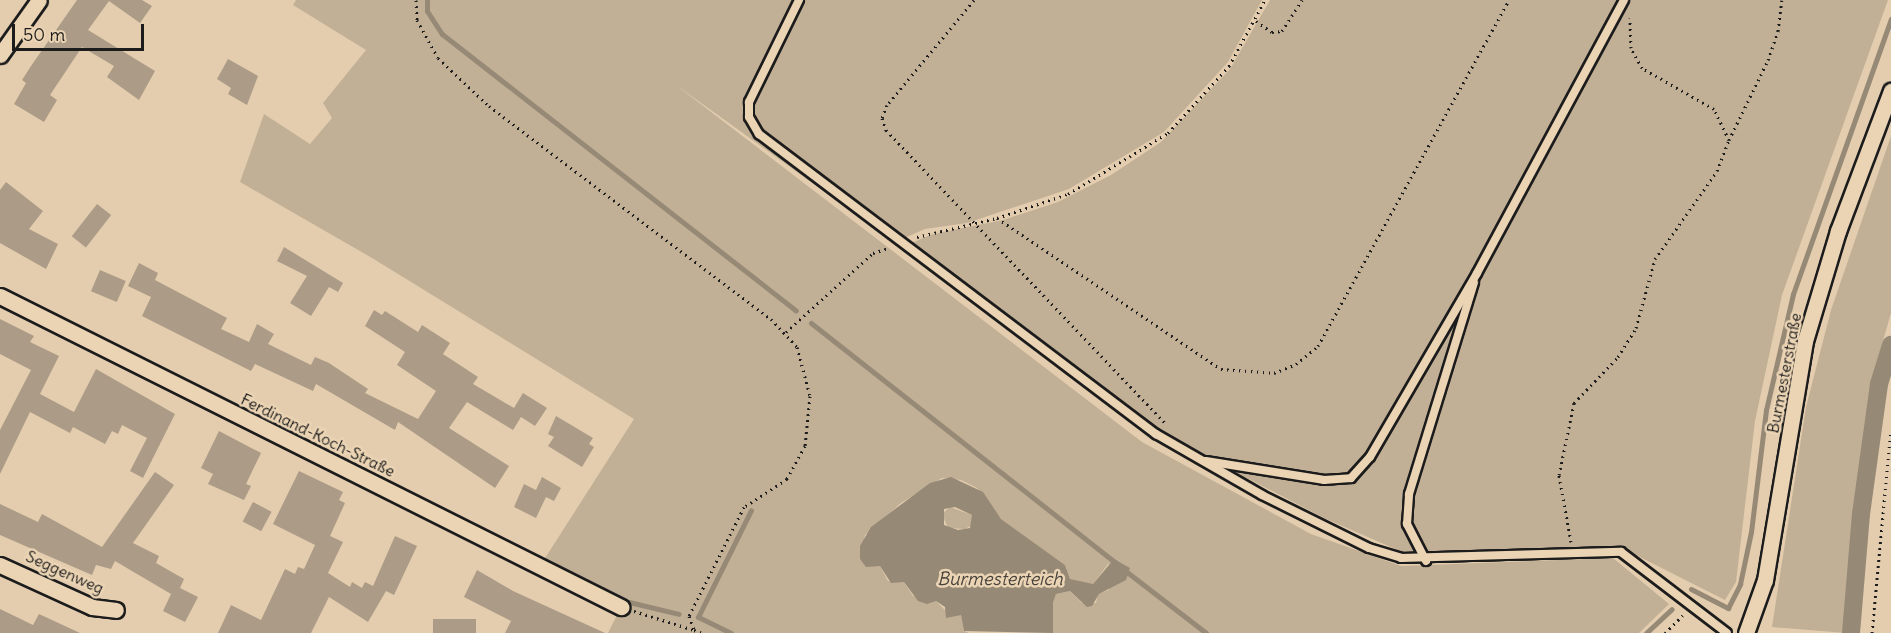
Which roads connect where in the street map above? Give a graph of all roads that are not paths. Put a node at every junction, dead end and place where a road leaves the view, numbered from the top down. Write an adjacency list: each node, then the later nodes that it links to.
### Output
1 (39, 0): 4 (street)
2 (799, 0): 8 (lane)
3 (1624, 0): 6 (lane)
4 (0, 55)
5 (1891, 91): 14 (street, Burmesterstraße)
6 (1476, 273): 8 (lane); 9 (lane)
7 (0, 296): 11 (street, Ferdinand-Koch-Straße)
8 (1199, 460): 9 (lane)
9 (1426, 561): 13 (lane)
10 (0, 565): 12 (street, Seggenweg)
11 (621, 607)
12 (116, 610)
13 (1727, 633)
14 (1746, 633)

